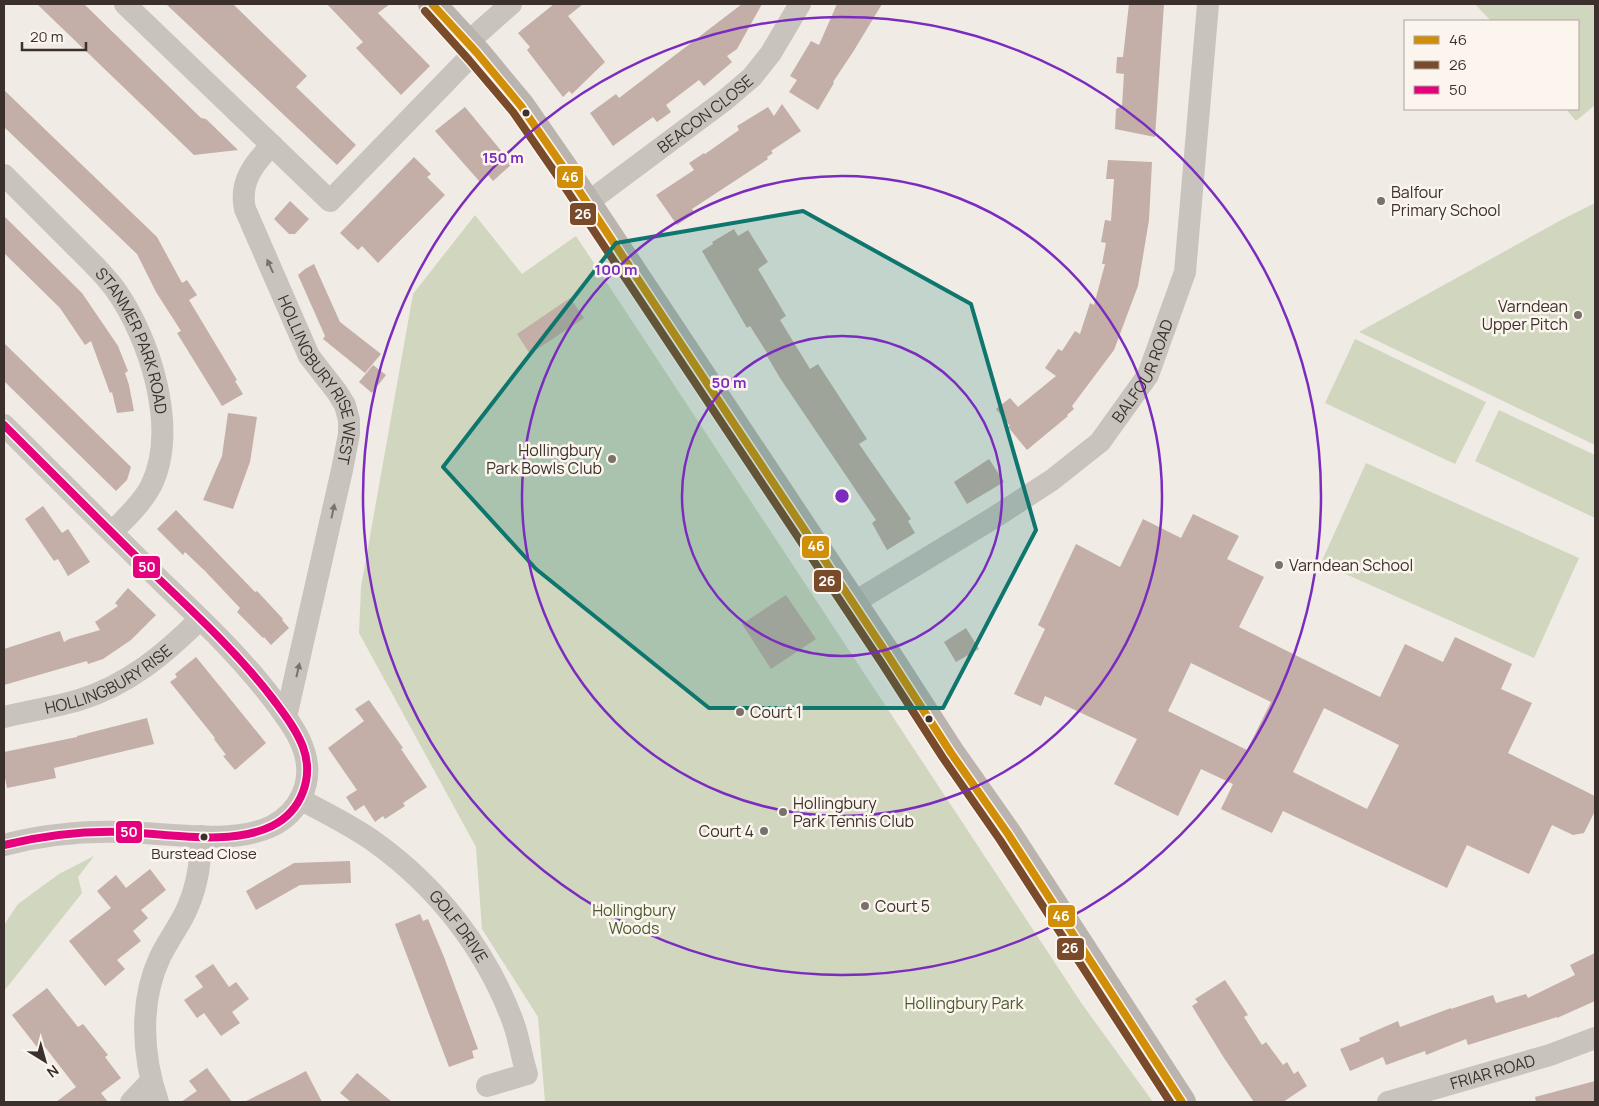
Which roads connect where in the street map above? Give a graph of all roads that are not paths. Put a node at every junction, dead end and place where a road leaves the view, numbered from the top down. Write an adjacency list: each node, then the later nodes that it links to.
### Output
1 (125, 4): 7 (street)
2 (432, 4): 6 (street)
3 (511, 4): 6 (street)
4 (800, 4): 9 (street, BEACON CLOSE)
5 (1208, 4): 12 (street, BALFOUR ROAD)
6 (472, 48): 7 (street); 9 (street)
7 (272, 145): 15 (street, HOLLINGBURY RISE WEST, one-way to 7)
8 (4, 175): 11 (street, STANMER PARK ROAD)
9 (587, 203): 12 (street)
10 (4, 425): 11 (street)
11 (112, 532): 13 (street)
12 (853, 603): 24 (street)
13 (200, 619): 14 (street, HOLLINGBURY RISE); 15 (street)
14 (4, 716)
15 (286, 718): 16 (street)
16 (300, 799): 17 (street); 21 (street, GOLF DRIVE)
17 (201, 836): 18 (street); 20 (street)
18 (4, 845)
19 (1595, 1038): 25 (street, FRIAR ROAD)
20 (151, 1081): 22 (street); 23 (street)
21 (487, 1086)
22 (131, 1102)
23 (158, 1102)
24 (1182, 1102)
25 (1388, 1102)

